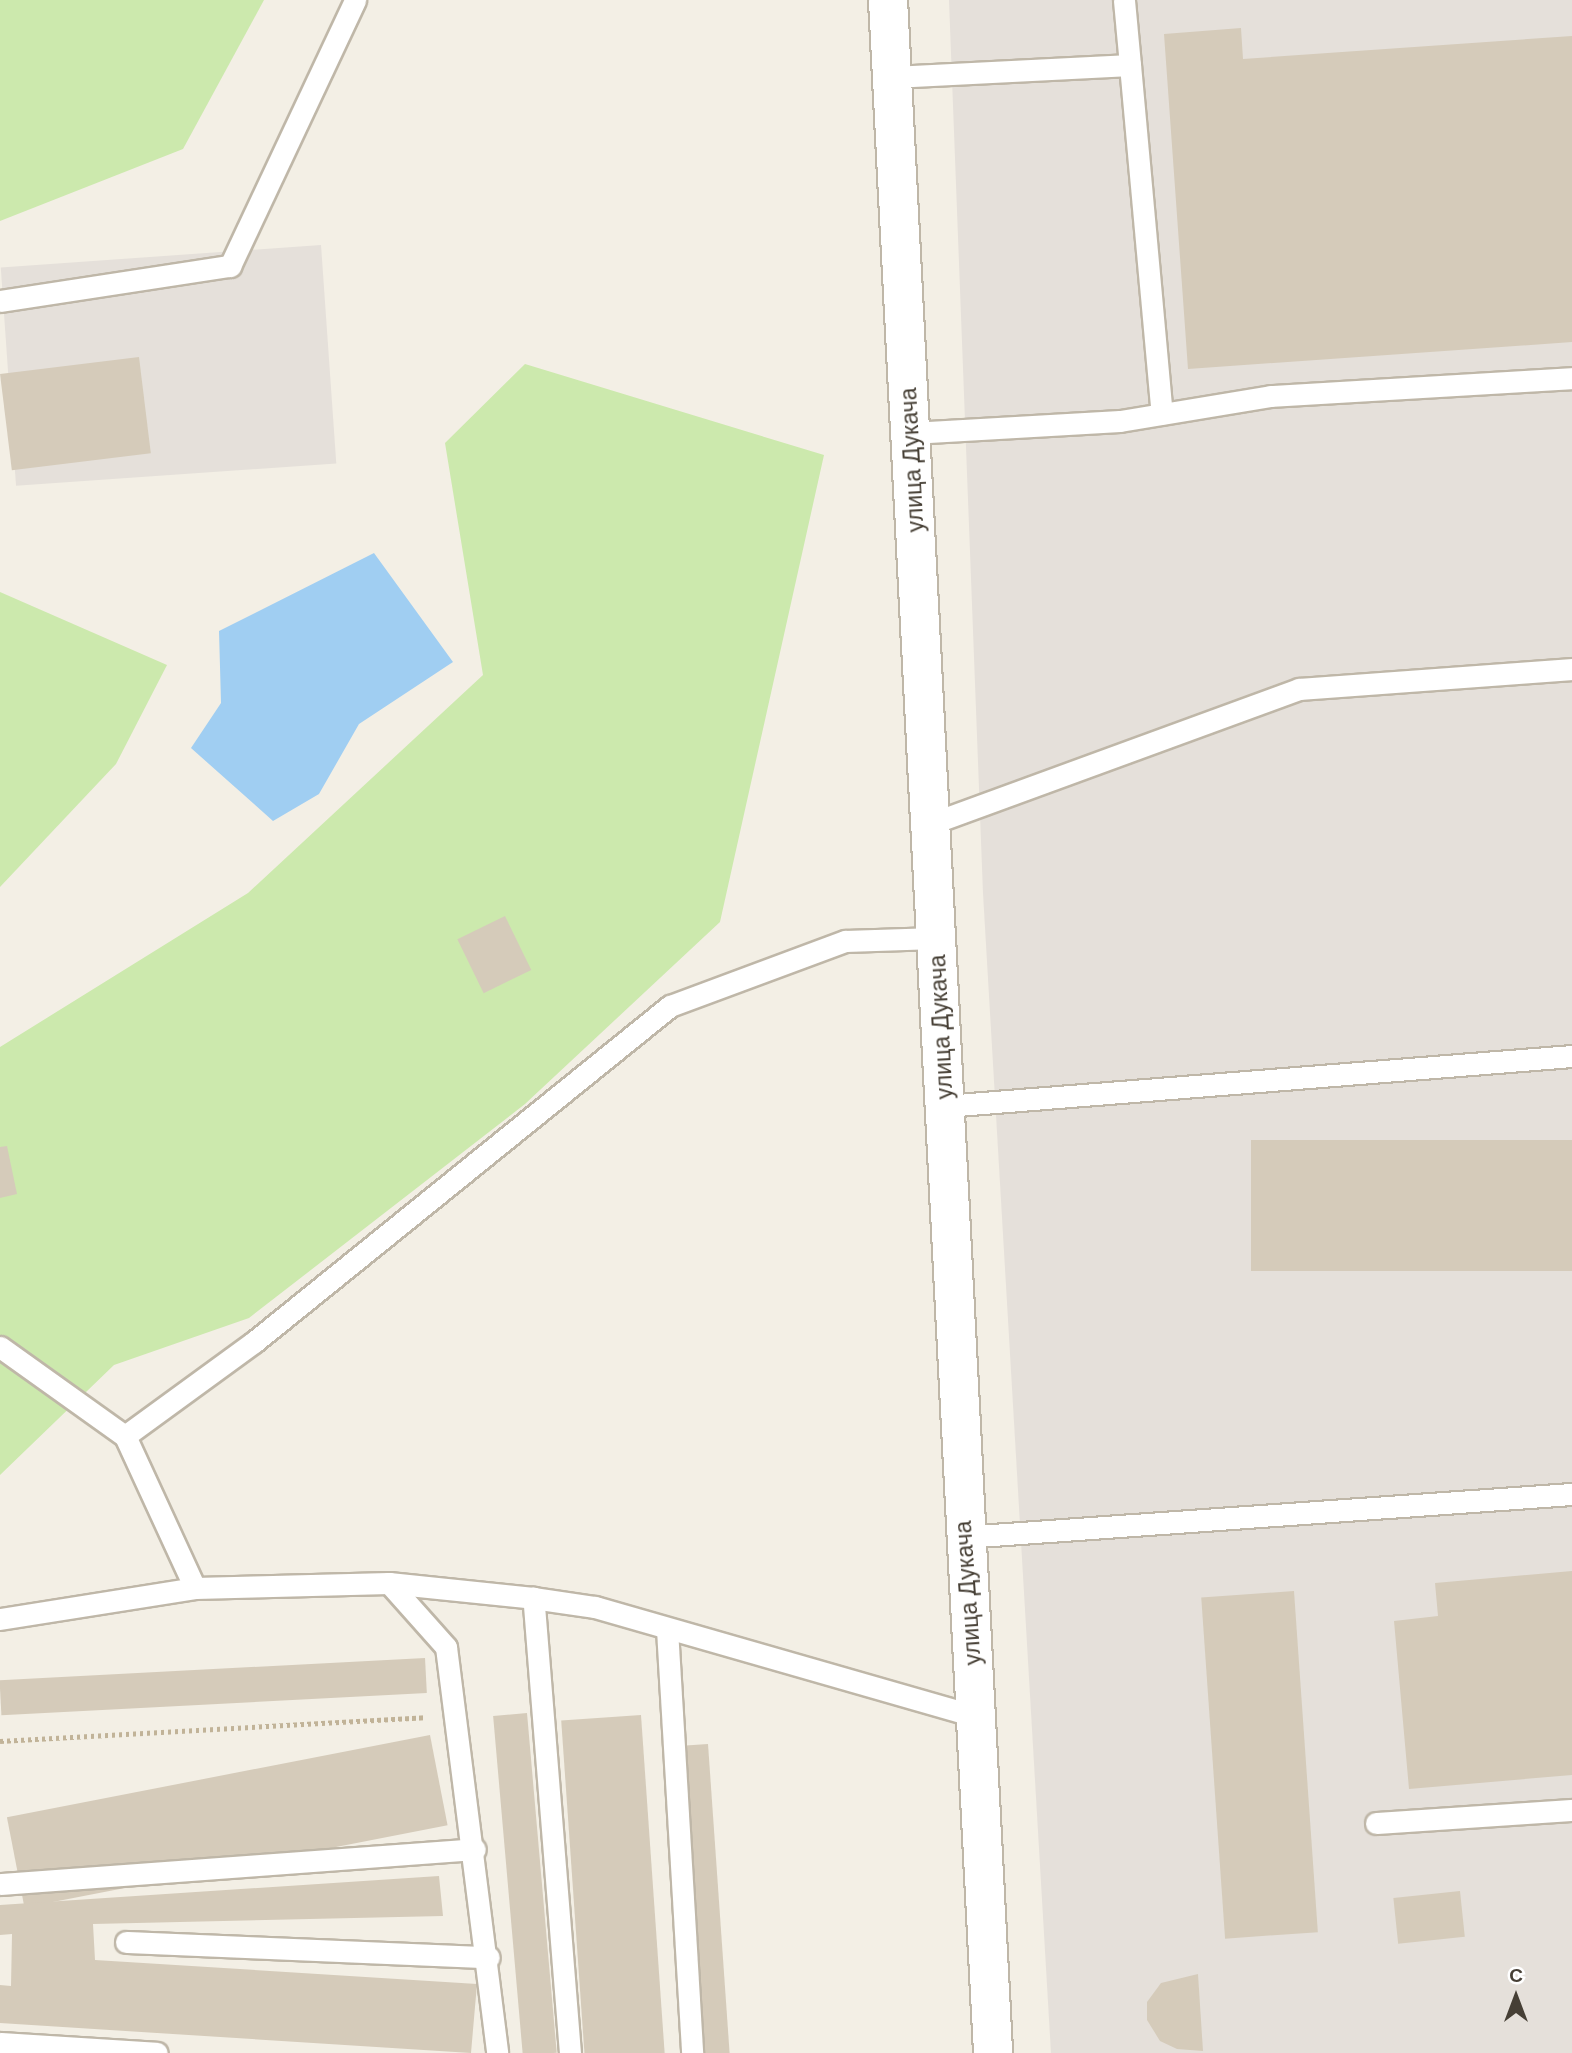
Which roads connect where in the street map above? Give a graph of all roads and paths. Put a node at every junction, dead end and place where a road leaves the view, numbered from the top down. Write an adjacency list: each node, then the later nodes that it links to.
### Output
1 (355, 0): 6 (lane)
2 (888, 0): 5 (street, улица Дукача)
3 (1124, 0): 4 (lane)
4 (1130, 65): 5 (lane); 8 (lane)
5 (892, 77): 9 (street, улица Дукача)
6 (0, 301)
7 (1572, 379): 8 (lane)
8 (1162, 414): 9 (lane)
9 (911, 433): 11 (street, улица Дукача)
10 (1572, 669): 11 (lane)
11 (930, 824): 12 (street, улица Дукача)
12 (936, 938): 14 (street, улица Дукача); 16 (lane)
13 (1572, 1056): 14 (lane)
14 (945, 1106): 18 (street, улица Дукача)
15 (0, 1347): 16 (lane)
16 (125, 1436): 20 (lane)
17 (1572, 1494): 18 (lane)
18 (964, 1536): 25 (street, улица Дукача)
19 (389, 1583): 20 (lane); 21 (lane); 24 (lane)
20 (195, 1588): 22 (lane)
21 (533, 1598): 23 (lane); 36 (lane)
22 (0, 1619)
23 (667, 1629): 25 (lane); 37 (lane)
24 (455, 1716): 26 (path); 29 (lane)
25 (976, 1716): 38 (street, улица Дукача)
26 (0, 1741)
27 (1572, 1810): 28 (lane)
28 (1376, 1822)
29 (475, 1849): 30 (lane); 32 (lane)
30 (0, 1884)
31 (126, 1942): 32 (lane)
32 (489, 1957): 35 (lane)
33 (0, 2043): 34 (lane)
34 (157, 2053)
35 (497, 2053)
36 (570, 2053)
37 (692, 2053)
38 (993, 2053)

